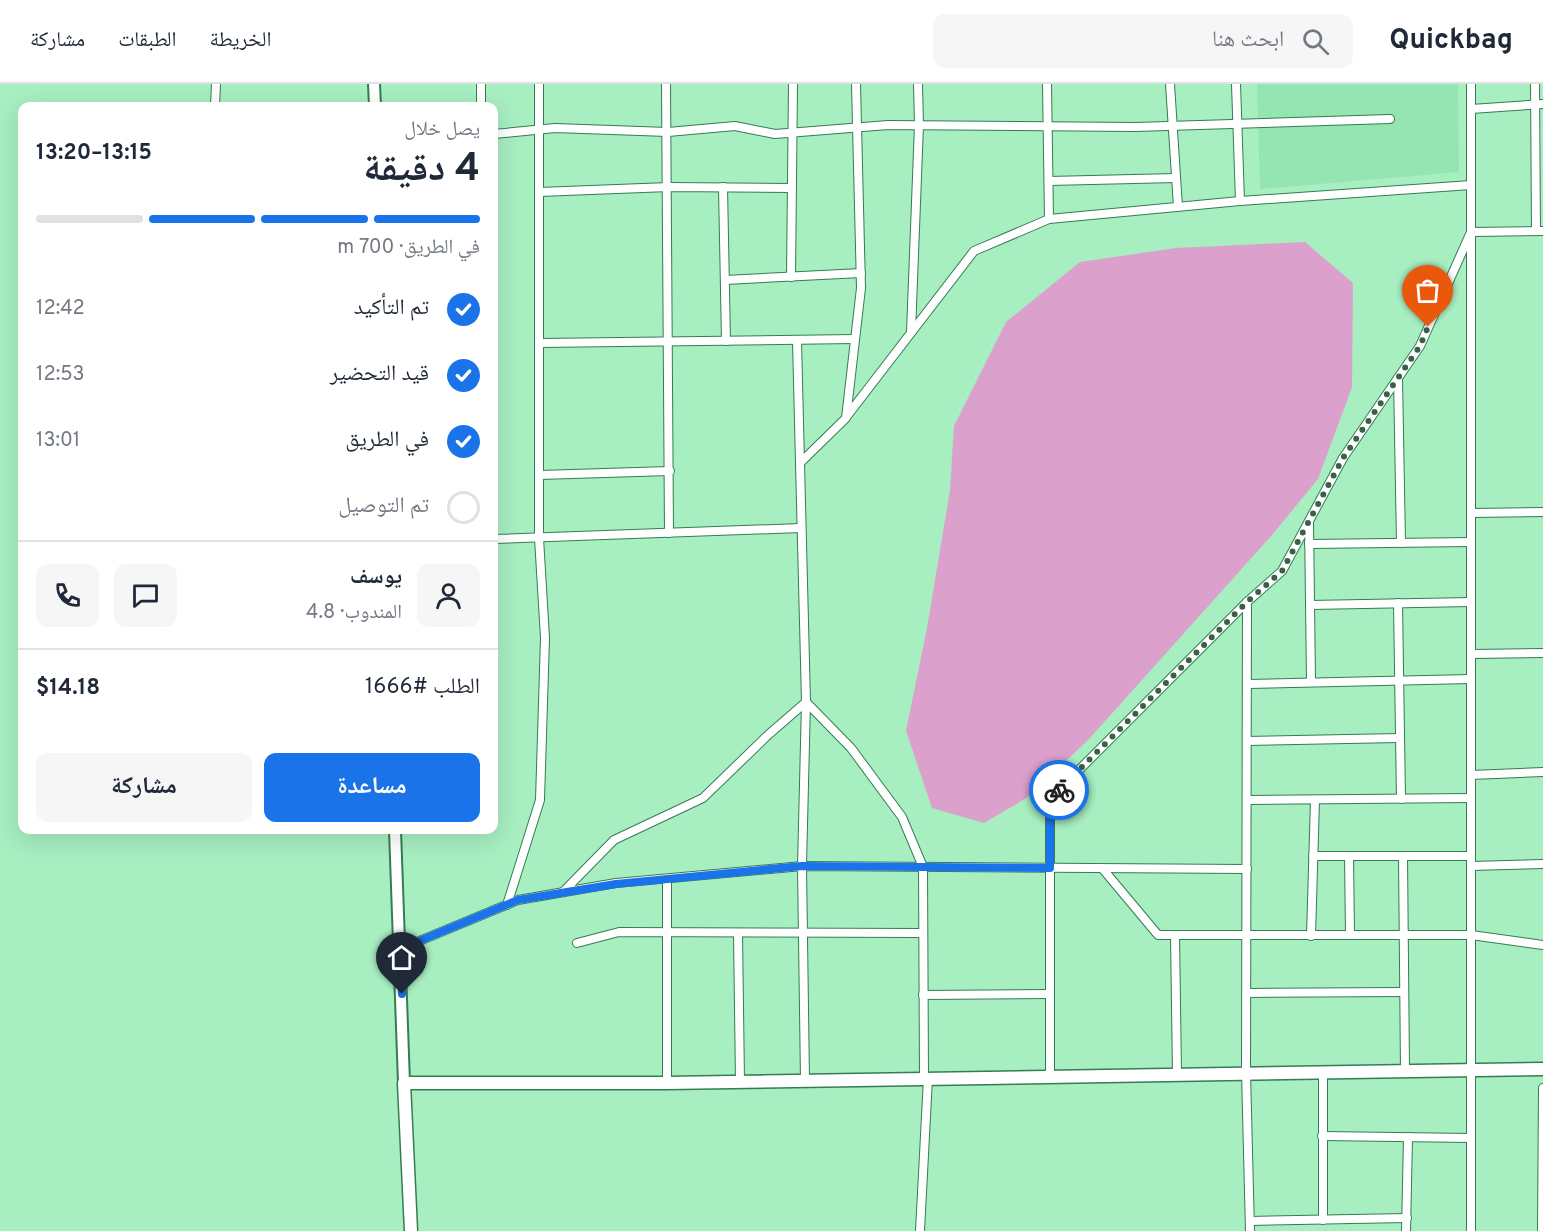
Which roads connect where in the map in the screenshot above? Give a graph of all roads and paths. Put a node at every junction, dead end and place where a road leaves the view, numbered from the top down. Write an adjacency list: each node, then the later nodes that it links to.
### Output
1 (216, 84): 14 (street)
2 (374, 84): 15 (main road)
3 (481, 84): 16 (street)
4 (539, 84): 25 (street)
5 (666, 84): 26 (street)
6 (793, 84): 27 (street)
7 (856, 84): 24 (street)
8 (918, 84): 21 (street)
9 (1047, 84): 22 (street)
10 (1170, 84): 23 (street)
11 (1236, 84): 20 (street)
12 (1471, 84): 18 (street)
13 (1535, 84): 17 (street)
14 (215, 102)
15 (375, 102)
16 (481, 102)
17 (1539, 104): 18 (street); 39 (street)
18 (1471, 109): 31 (street)
19 (1390, 119): 20 (street)
20 (1237, 124): 23 (street); 36 (street)
21 (919, 125): 22 (street); 24 (street); 44 (street)
22 (1048, 126): 23 (street); 30 (street)
23 (1173, 126): 29 (street)
24 (857, 127): 27 (street); 41 (street)
25 (539, 129): 26 (street); 28 (street); 35 (street)
26 (668, 132): 27 (street); 32 (street)
27 (793, 132): 34 (street)
28 (498, 134)
29 (1176, 178): 30 (street); 37 (street)
30 (1048, 181): 38 (street)
31 (1471, 185): 36 (street); 40 (street)
32 (669, 187): 33 (street); 35 (street); 47 (street)
33 (723, 188): 34 (street); 43 (street)
34 (792, 188): 42 (street)
35 (539, 192): 49 (street)
36 (1240, 201): 37 (street)
37 (1178, 207): 38 (street)
38 (1049, 219): 44 (street)
39 (1539, 231): 40 (street)
40 (1471, 232): 50 (street); 56 (street)
41 (861, 273): 42 (street); 45 (street)
42 (791, 277): 43 (street)
43 (725, 280): 48 (street)
44 (911, 334): 51 (street)
45 (855, 339): 46 (street); 51 (street)
46 (797, 340): 48 (street); 52 (street)
47 (670, 341): 48 (street); 49 (street); 53 (street)
48 (726, 341)
49 (539, 343): 54 (street)
50 (1398, 378): 57 (street); 63 (street)
51 (846, 418): 52 (street)
52 (800, 463): 58 (street)
53 (670, 471): 54 (street); 59 (street)
54 (539, 475): 60 (street)
55 (1543, 512): 56 (street)
56 (1471, 513): 62 (street)
57 (1309, 521): 64 (street); 65 (street)
58 (801, 528): 59 (street); 75 (street)
59 (669, 533): 60 (street)
60 (539, 538): 61 (street); 98 (street)
61 (498, 539)
62 (1471, 542): 63 (street); 66 (street)
63 (1401, 543): 64 (street)
64 (1309, 544): 68 (street)
65 (1247, 602): 74 (street); 93 (street)
66 (1471, 602): 67 (street); 70 (street)
67 (1398, 603): 68 (street); 72 (street)
68 (1310, 605): 73 (street)
69 (1543, 653): 70 (street)
70 (1471, 654): 71 (street)
71 (1471, 679): 72 (street); 79 (street)
72 (1399, 681): 73 (street); 76 (street)
73 (1311, 682): 74 (street)
74 (1247, 684): 77 (street)
75 (806, 702): 90 (street); 92 (street); 97 (street)
76 (1400, 738): 77 (street); 81 (street)
77 (1247, 741): 82 (street)
78 (1543, 772): 79 (street)
79 (1471, 775): 80 (street)
80 (1471, 798): 81 (street); 88 (street)
81 (1401, 799): 83 (street)
82 (1247, 800): 83 (street); 95 (street)
83 (1315, 800): 85 (street)
84 (395, 834): 111 (main road)
85 (1313, 856): 86 (street); 108 (street)
86 (1349, 856): 87 (street); 104 (street)
87 (1403, 856): 88 (street); 105 (street)
88 (1471, 856): 91 (street)
89 (1543, 864): 91 (street)
90 (802, 866): 92 (street); 96 (street); 101 (street)
91 (1471, 866): 106 (street)
92 (923, 867): 93 (street); 102 (street)
93 (1050, 868): 94 (street); 114 (street)
94 (1102, 868): 95 (street); 103 (street)
95 (1247, 869): 107 (street)
96 (667, 879): 97 (street); 99 (street)
97 (562, 892): 98 (street)
98 (507, 904): 111 (street)
99 (667, 933): 100 (street); 109 (street); 127 (street)
100 (738, 933): 101 (street); 125 (street)
101 (803, 933): 102 (street); 124 (street)
102 (923, 933): 115 (street)
103 (1176, 935): 107 (street); 121 (street)
104 (1350, 935): 105 (street); 108 (street)
105 (1404, 935): 106 (street); 112 (street)
106 (1471, 935): 110 (street); 118 (street)
107 (1247, 936): 108 (street); 113 (street)
108 (1311, 936)
109 (578, 944)
110 (1543, 945)
111 (400, 949): 126 (main road)
112 (1404, 992): 113 (street); 117 (street)
113 (1246, 993): 120 (street)
114 (1050, 994): 115 (street); 122 (street)
115 (923, 995): 123 (street)
116 (1543, 1069): 118 (main road)
117 (1405, 1070): 118 (main road); 119 (main road)
118 (1471, 1070): 131 (street)
119 (1323, 1071): 120 (main road); 129 (street)
120 (1246, 1072): 121 (main road); 135 (street)
121 (1177, 1073): 122 (main road)
122 (1050, 1076): 123 (main road)
123 (926, 1078): 124 (main road); 137 (street)
124 (805, 1081): 125 (main road)
125 (740, 1082): 127 (main road)
126 (404, 1083): 127 (main road); 136 (main road)
127 (667, 1083)
128 (1543, 1088): 132 (street)
129 (1322, 1136): 130 (street); 134 (street)
130 (1408, 1137): 131 (street); 133 (street)
131 (1472, 1138): 140 (street)
132 (1543, 1192): 141 (street)
133 (1407, 1218): 134 (street); 139 (street)
134 (1323, 1220): 135 (street)
135 (1250, 1221): 138 (street)
136 (411, 1231)
137 (920, 1231)
138 (1250, 1231)
139 (1406, 1231)
140 (1472, 1231)
141 (1542, 1231)

